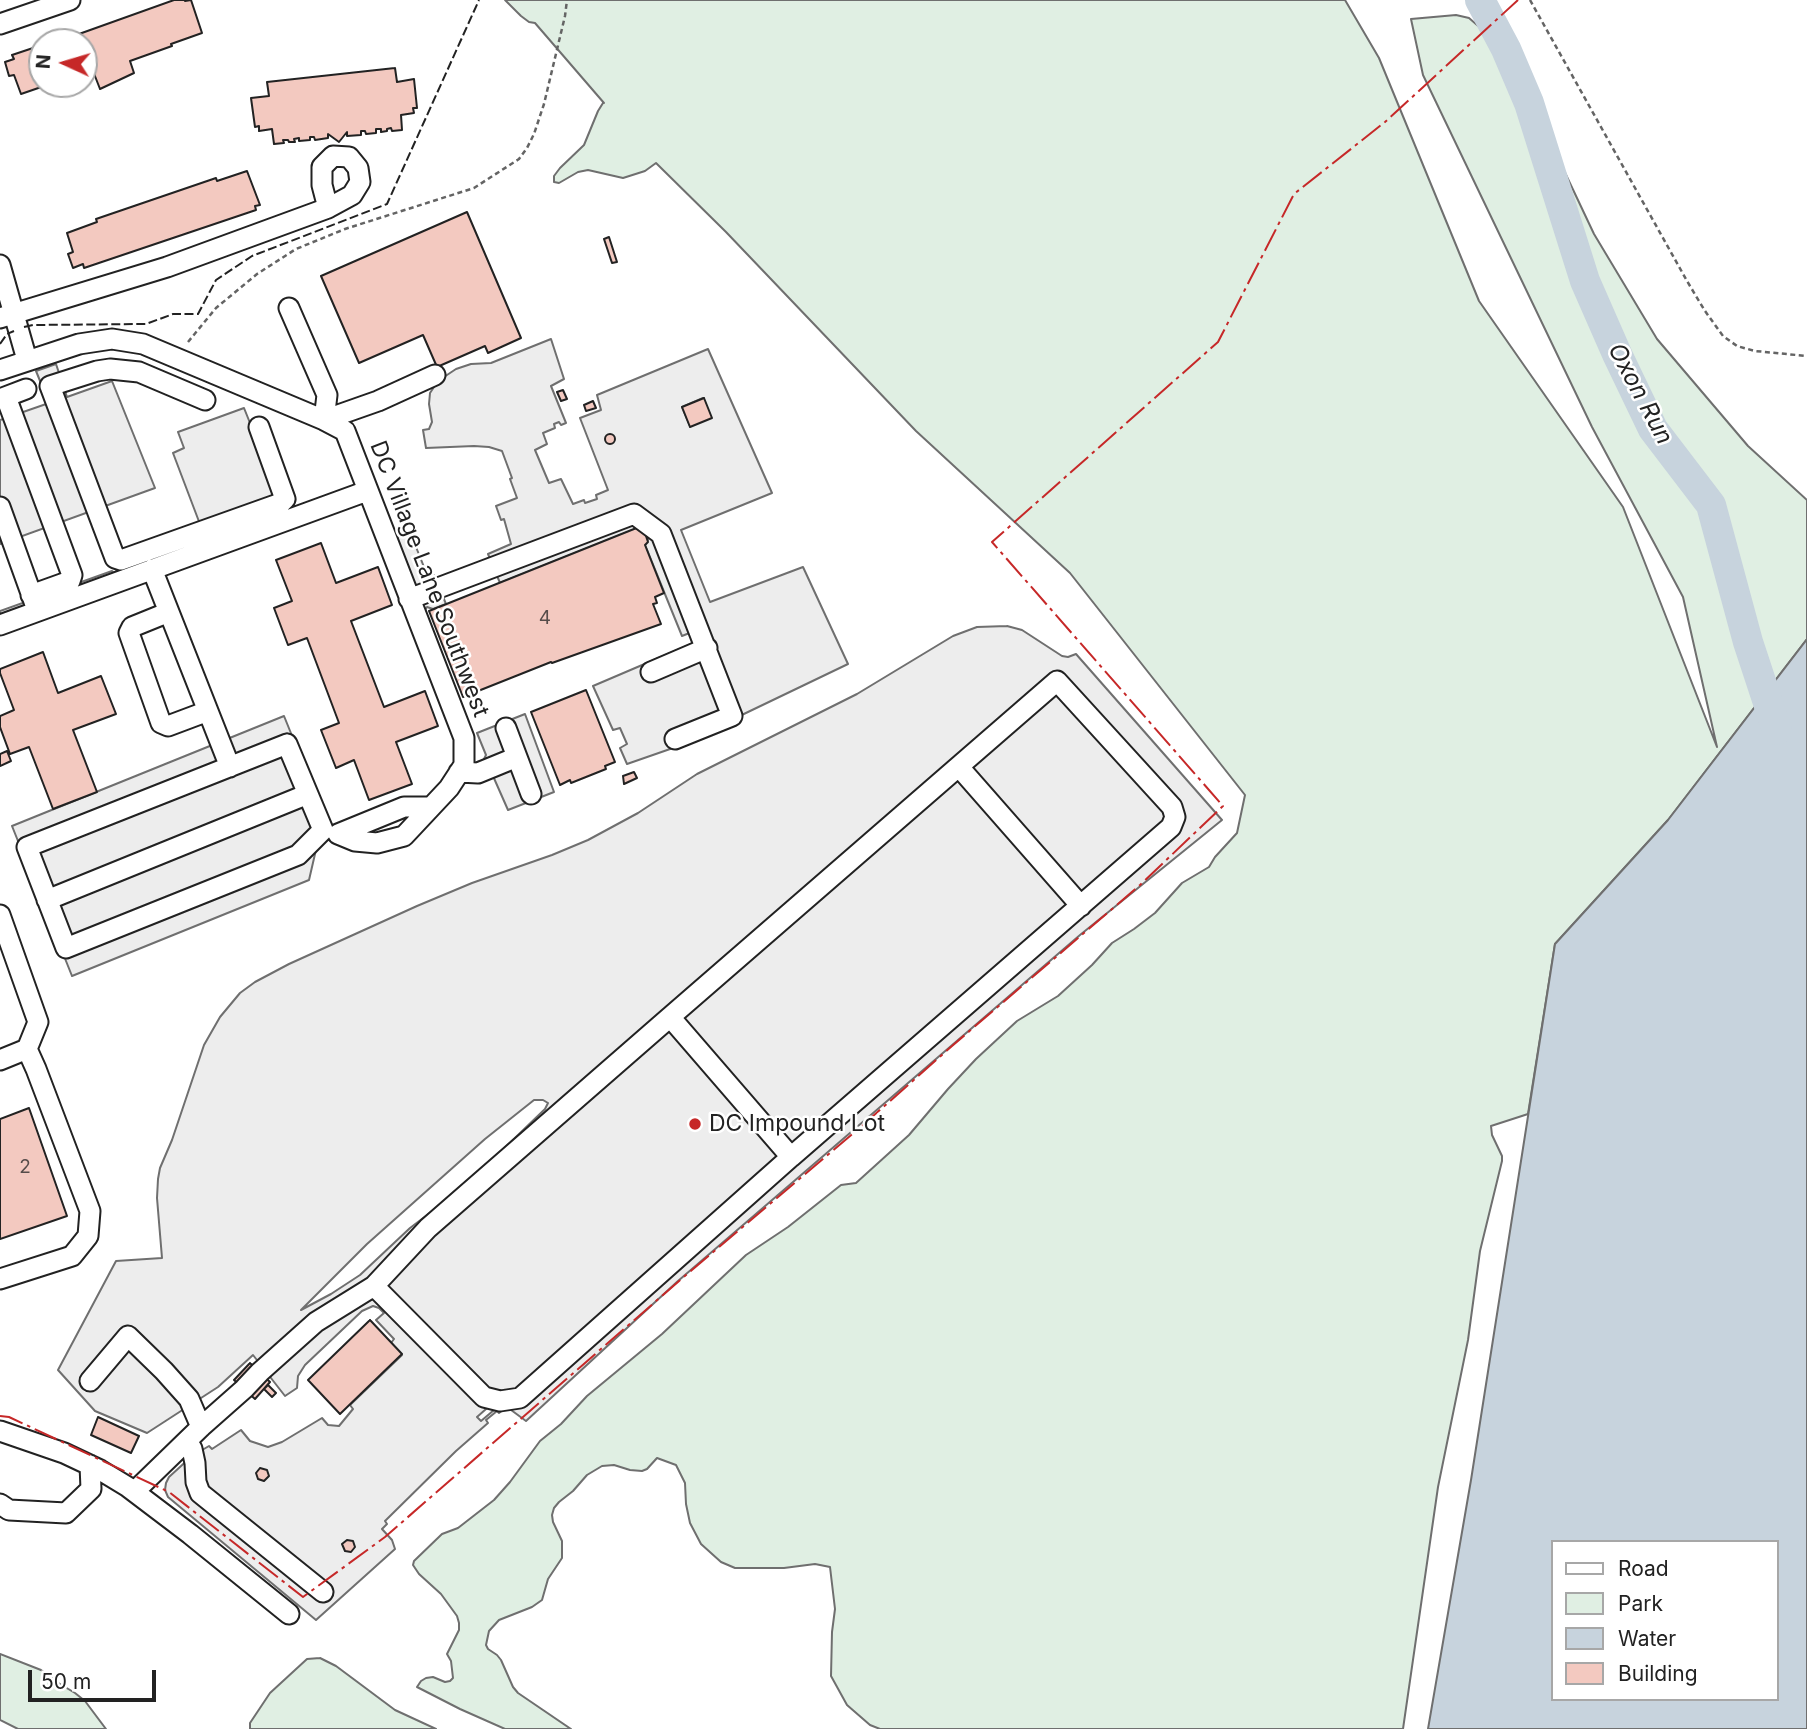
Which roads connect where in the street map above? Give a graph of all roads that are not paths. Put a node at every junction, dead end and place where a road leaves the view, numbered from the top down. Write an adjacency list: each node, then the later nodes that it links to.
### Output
1 (70, 0): 2 (street)
2 (0, 24)
3 (328, 208): 6 (street)
4 (0, 265): 6 (street)
5 (289, 307): 13 (street)
6 (7, 315): 7 (street)
7 (27, 360): 8 (street, DC Village Lane Southwest); 13 (street, DC Village Lane Southwest)
8 (0, 370)
9 (435, 374): 13 (street)
10 (26, 389): 11 (street)
11 (3, 398): 19 (street)
12 (205, 400): 17 (street)
13 (324, 420): 15 (street, DC Village Lane Southwest)
14 (259, 427): 17 (street)
15 (367, 491): 17 (street); 18 (street, DC Village Lane Southwest)
16 (0, 507): 19 (street)
17 (160, 560): 19 (street); 20 (street)
18 (409, 598): 22 (street); 30 (street, DC Village Lane Southwest)
19 (34, 603): 21 (street)
20 (169, 612): 24 (street); 24 (street)
21 (0, 625)
22 (706, 648): 23 (street); 26 (street)
23 (651, 672)
24 (208, 711): 28 (street)
25 (506, 728): 27 (street)
26 (675, 739)
27 (517, 757): 30 (street); 32 (street)
28 (230, 767): 31 (street); 34 (street)
29 (959, 767): 35 (street); 35 (street); 37 (street)
30 (459, 772): 33 (street, DC Village Lane Southwest)
31 (308, 794): 33 (street); 34 (street)
32 (531, 794)
33 (330, 832): 34 (street)
34 (47, 900)
35 (1081, 906): 40 (street)
36 (0, 915): 38 (street)
37 (670, 1017): 40 (street); 42 (street)
38 (27, 1049): 39 (street); 41 (street)
39 (0, 1060)
40 (791, 1157): 42 (street)
41 (0, 1279)
42 (374, 1286): 45 (street)
43 (90, 1381): 45 (street)
44 (0, 1432): 46 (street)
45 (195, 1434): 47 (street); 49 (street)
46 (90, 1465): 47 (street); 48 (street)
47 (135, 1491): 50 (street)
48 (0, 1504)
49 (323, 1592)
50 (289, 1614)

